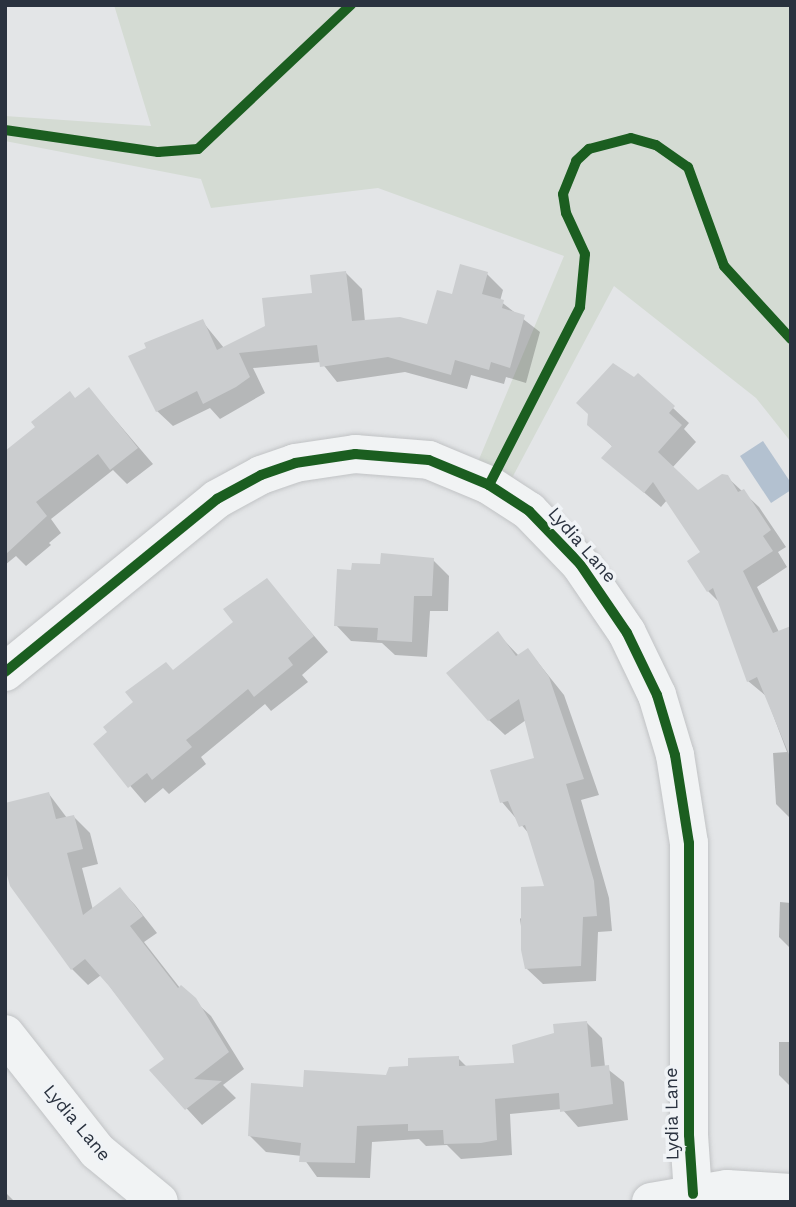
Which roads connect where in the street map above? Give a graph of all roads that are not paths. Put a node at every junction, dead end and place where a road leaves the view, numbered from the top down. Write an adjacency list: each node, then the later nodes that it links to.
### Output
1 (5, 672): 4 (street, Lydia Lane)
2 (10, 1051): 5 (street, Lydia Lane)
3 (791, 1193): 4 (street)
4 (693, 1194): 6 (street)
5 (159, 1202)
6 (651, 1202)

